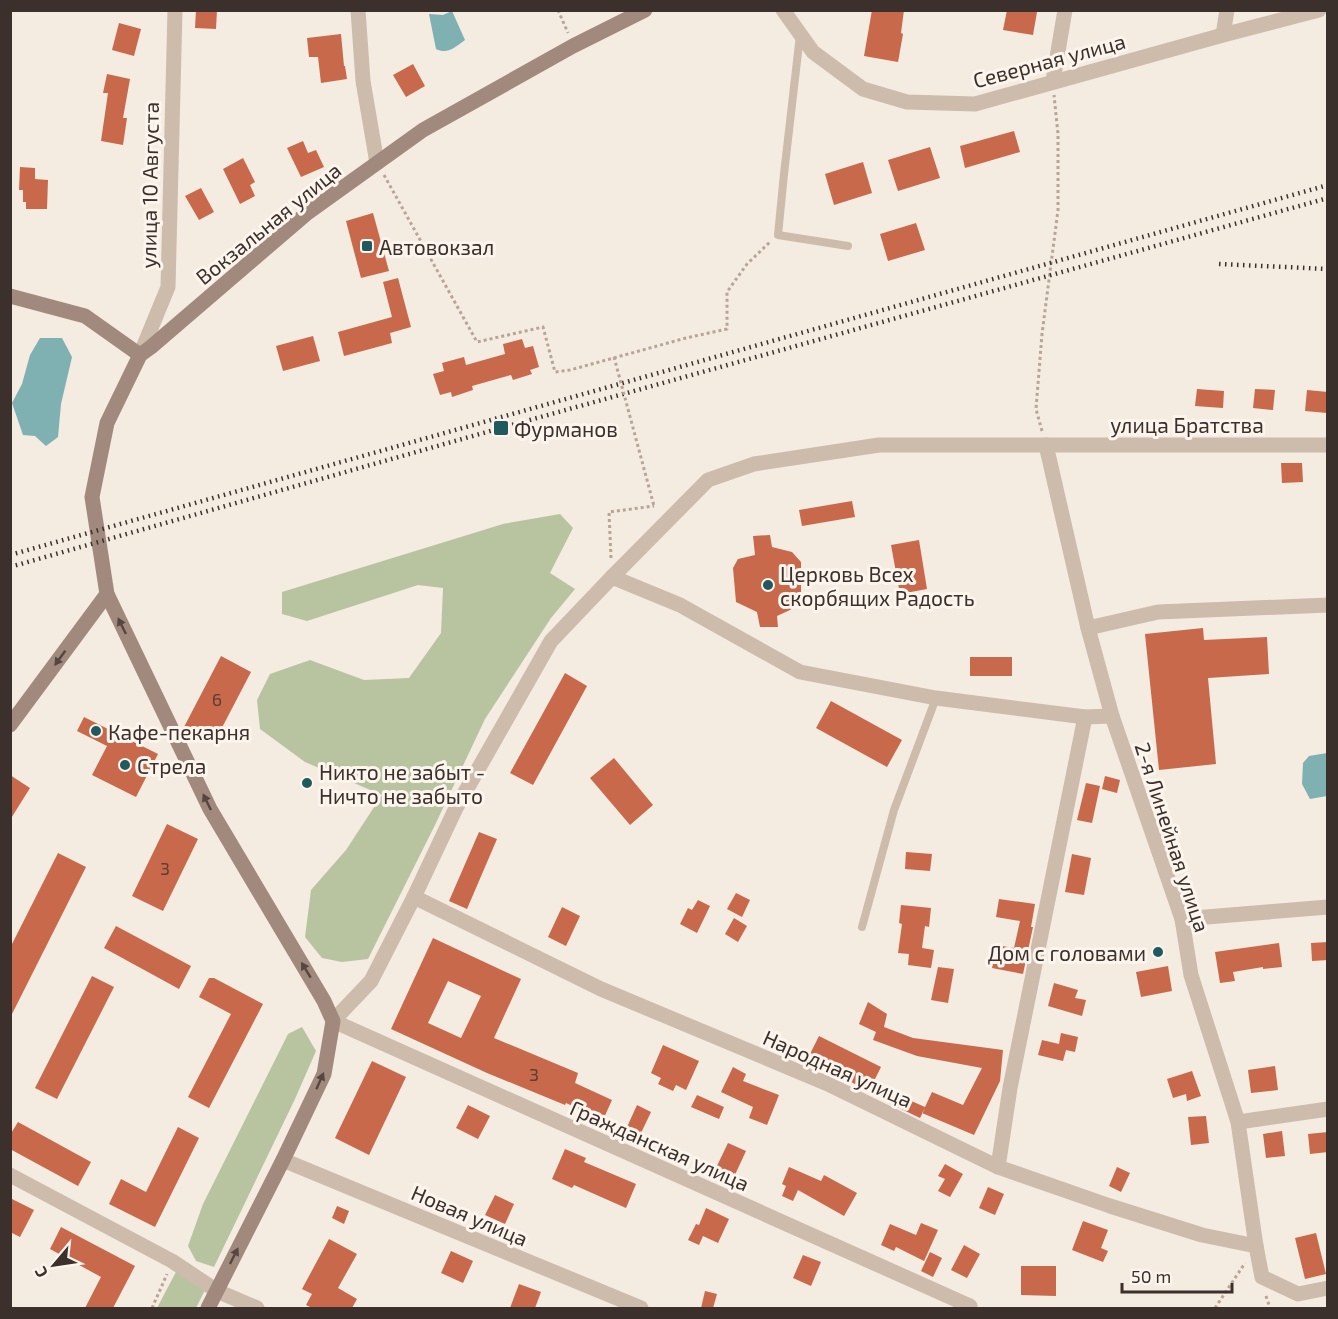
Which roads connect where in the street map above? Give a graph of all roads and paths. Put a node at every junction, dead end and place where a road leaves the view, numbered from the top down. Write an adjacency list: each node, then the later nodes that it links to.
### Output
1 (175, 10): 17 (street, улица 10 Августа)
2 (358, 10): 13 (street)
3 (558, 10): 11 (path)
4 (645, 10): 11 (main road, Вокзальная улица)
5 (783, 10): 9 (street, Северная улица)
6 (1065, 10): 12 (street)
7 (1227, 10): 10 (street)
8 (1319, 10): 10 (street, Северная улица)
9 (800, 33): 12 (street, Северная улица); 14 (lane)
10 (1223, 34): 12 (street, Северная улица)
11 (573, 46): 13 (main road, Вокзальная улица)
12 (1053, 81): 19 (path)
13 (377, 163): 17 (main road, Вокзальная улица); 18 (path)
14 (778, 235): 15 (lane); 18 (path)
15 (848, 246)
16 (10, 296): 17 (main road)
17 (140, 355): 22 (main road, Вокзальная улица)
18 (614, 357): 21 (path, bridge)
19 (1046, 445): 20 (street, улица Братства); 21 (street, улица Братства); 24 (street, 2-я Линейная улица)
20 (1328, 445)
21 (612, 578): 25 (street); 29 (street, улица Братства)
22 (107, 594): 28 (main road, one-way to 28); 33 (main road, Вокзальная улица, one-way to 22)
23 (1328, 605): 24 (street)
24 (1088, 628): 26 (street, 2-я Линейная улица)
25 (936, 698): 27 (street); 32 (lane)
26 (1112, 716): 27 (street); 31 (street, 2-я Линейная улица)
27 (1084, 717): 37 (street)
28 (10, 725)
29 (414, 897): 33 (street, улица Братства); 37 (street, Народная улица)
30 (1328, 907): 31 (street)
31 (1182, 919): 35 (street, 2-я Линейная улица)
32 (862, 927)
33 (333, 1021): 36 (main road, one-way to 33); 43 (street, Гражданская улица)
34 (1328, 1109): 35 (street)
35 (1238, 1122): 39 (street, 2-я Линейная улица)
36 (283, 1160): 42 (main road, one-way to 36); 47 (street, Новая улица)
37 (998, 1167): 39 (street, Народная улица)
38 (10, 1175): 40 (street)
39 (1256, 1246): 41 (street, 2-я Линейная улица); 48 (path)
40 (172, 1261): 42 (street); 44 (path)
41 (1328, 1288)
42 (216, 1291): 45 (main road); 46 (street)
43 (970, 1306)
44 (152, 1308)
45 (208, 1308)
46 (257, 1308)
47 (641, 1308)
48 (1215, 1308)

